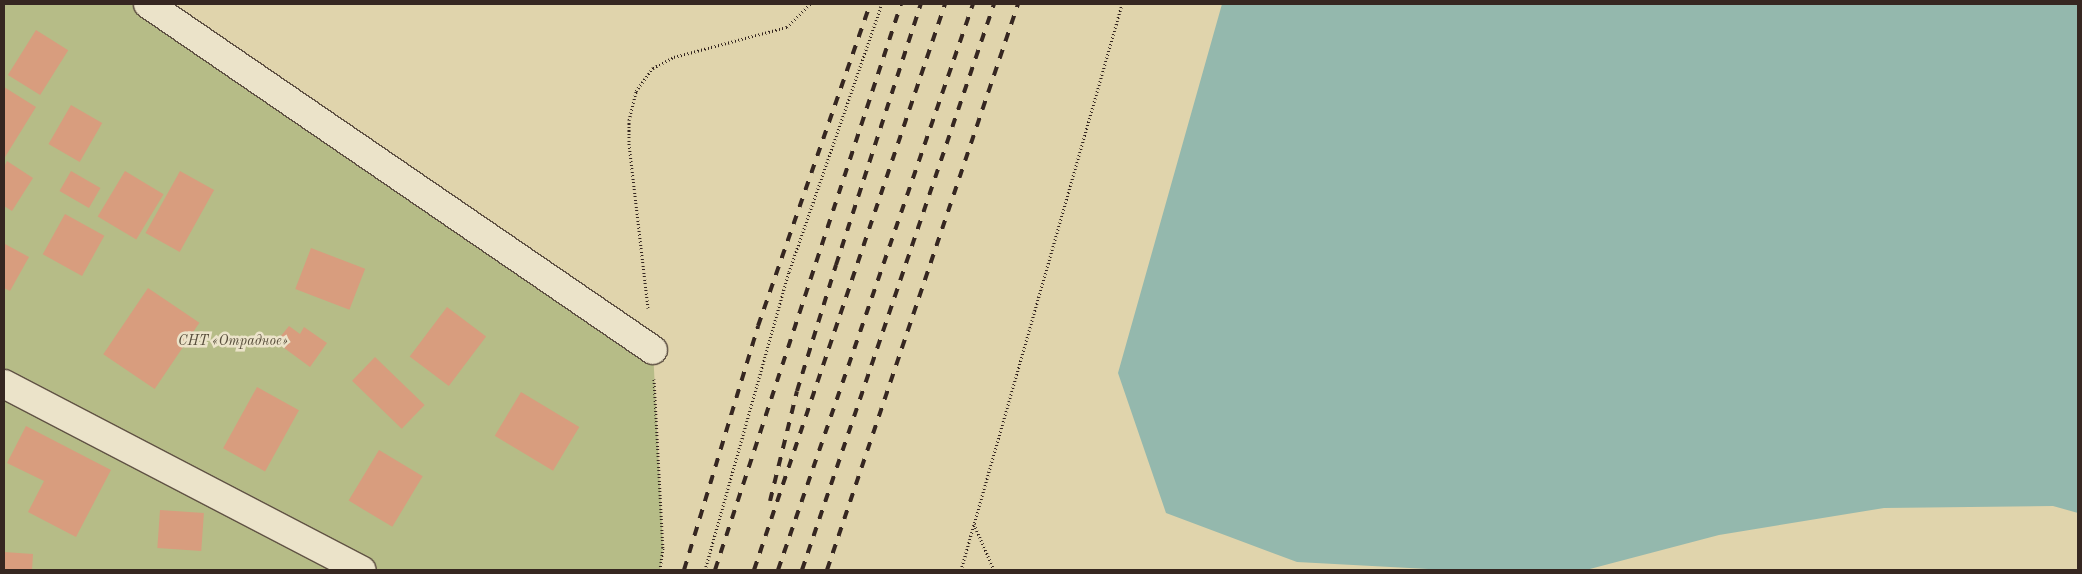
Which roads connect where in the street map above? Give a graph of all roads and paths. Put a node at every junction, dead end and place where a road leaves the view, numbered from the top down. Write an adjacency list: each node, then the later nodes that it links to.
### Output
1 (148, 4): 5 (lane)
2 (810, 4): 5 (path)
3 (882, 4): 10 (path)
4 (1122, 4): 7 (path)
5 (652, 350): 9 (path)
6 (4, 384): 8 (lane)
7 (974, 524): 11 (path); 12 (path)
8 (361, 570)
9 (660, 570)
10 (705, 570)
11 (961, 570)
12 (994, 570)

